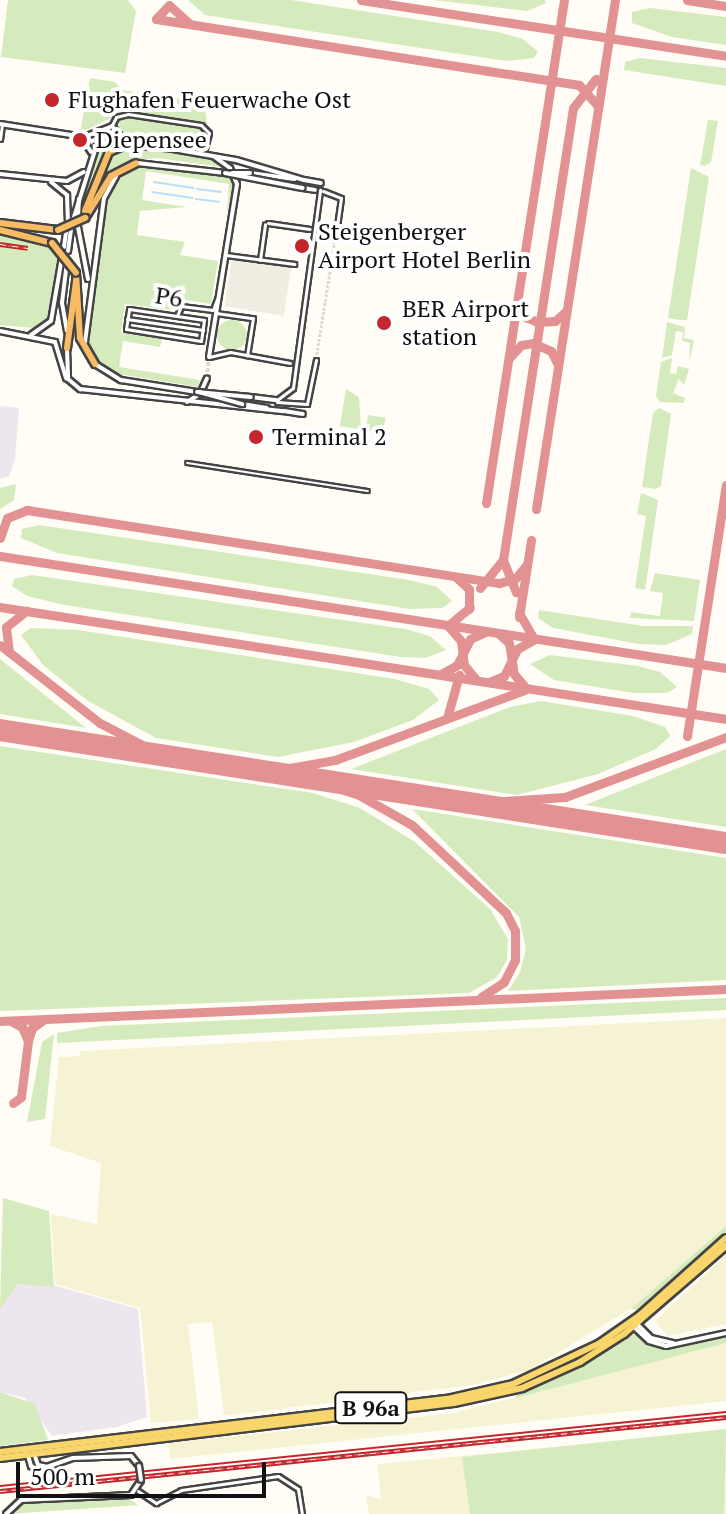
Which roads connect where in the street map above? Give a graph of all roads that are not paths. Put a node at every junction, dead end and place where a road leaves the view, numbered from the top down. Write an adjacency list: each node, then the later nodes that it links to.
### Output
1 (1, 124): 3 (street); 4 (street)
2 (112, 126): 3 (street); 5 (street); 5 (street)
3 (81, 137): 6 (street)
4 (0, 139)
5 (170, 148): 6 (street); 12 (street); 15 (highway); 21 (street)
6 (91, 154): 8 (street)
7 (136, 163): 9 (street); 15 (highway); 27 (street)
8 (86, 170): 11 (street); 15 (street)
9 (225, 173): 12 (street, bridge); 14 (street, bridge)
10 (0, 174): 11 (street)
11 (47, 180): 15 (street)
12 (304, 180): 13 (street)
13 (321, 183)
14 (318, 190): 19 (street); 47 (street)
15 (75, 222): 16 (highway, bridge); 20 (street); 27 (street)
16 (0, 223)
17 (310, 229): 23 (street)
18 (0, 230): 26 (highway, bridge)
19 (335, 240)
20 (66, 249)
21 (226, 255): 23 (street); 28 (street)
22 (62, 257): 35 (street)
23 (260, 260): 25 (street)
24 (67, 262): 37 (street)
25 (294, 264)
26 (76, 273): 37 (highway); 43 (highway)
27 (88, 296): 43 (street)
28 (219, 296): 29 (street); 30 (street)
29 (216, 313): 32 (street); 39 (street)
30 (180, 317): 31 (street, P6); 32 (street); 33 (street, P6)
31 (127, 319): 33 (street, P6); 33 (street, P6)
32 (214, 326): 36 (street)
33 (203, 330)
34 (0, 331): 35 (street)
35 (28, 335): 45 (street)
36 (212, 342): 38 (street); 40 (street)
37 (67, 348): 45 (street)
38 (216, 352): 39 (street); 40 (street)
39 (247, 356): 42 (street)
40 (209, 357)
41 (316, 360): 47 (street)
42 (290, 363)
43 (95, 364): 46 (street)
44 (207, 378): 48 (street)
45 (68, 379): 48 (street)
46 (197, 392): 47 (street, bridge); 49 (street, bridge)
47 (275, 401)
48 (180, 403): 49 (street)
49 (284, 411): 50 (street)
50 (303, 414)
51 (187, 463): 52 (street)
52 (368, 491)
53 (726, 1238): 55 (main road, B 96a)
54 (726, 1246): 55 (main road, B 96a)
55 (633, 1323): 56 (street); 57 (main road, B 96a)
56 (726, 1333)
57 (30, 1451): 58 (main road, B 96a); 59 (main road, B 96a); 60 (street, bridge)
58 (0, 1452)
59 (0, 1458)
60 (138, 1491): 61 (street); 62 (street)
61 (6, 1514)
62 (302, 1514)

